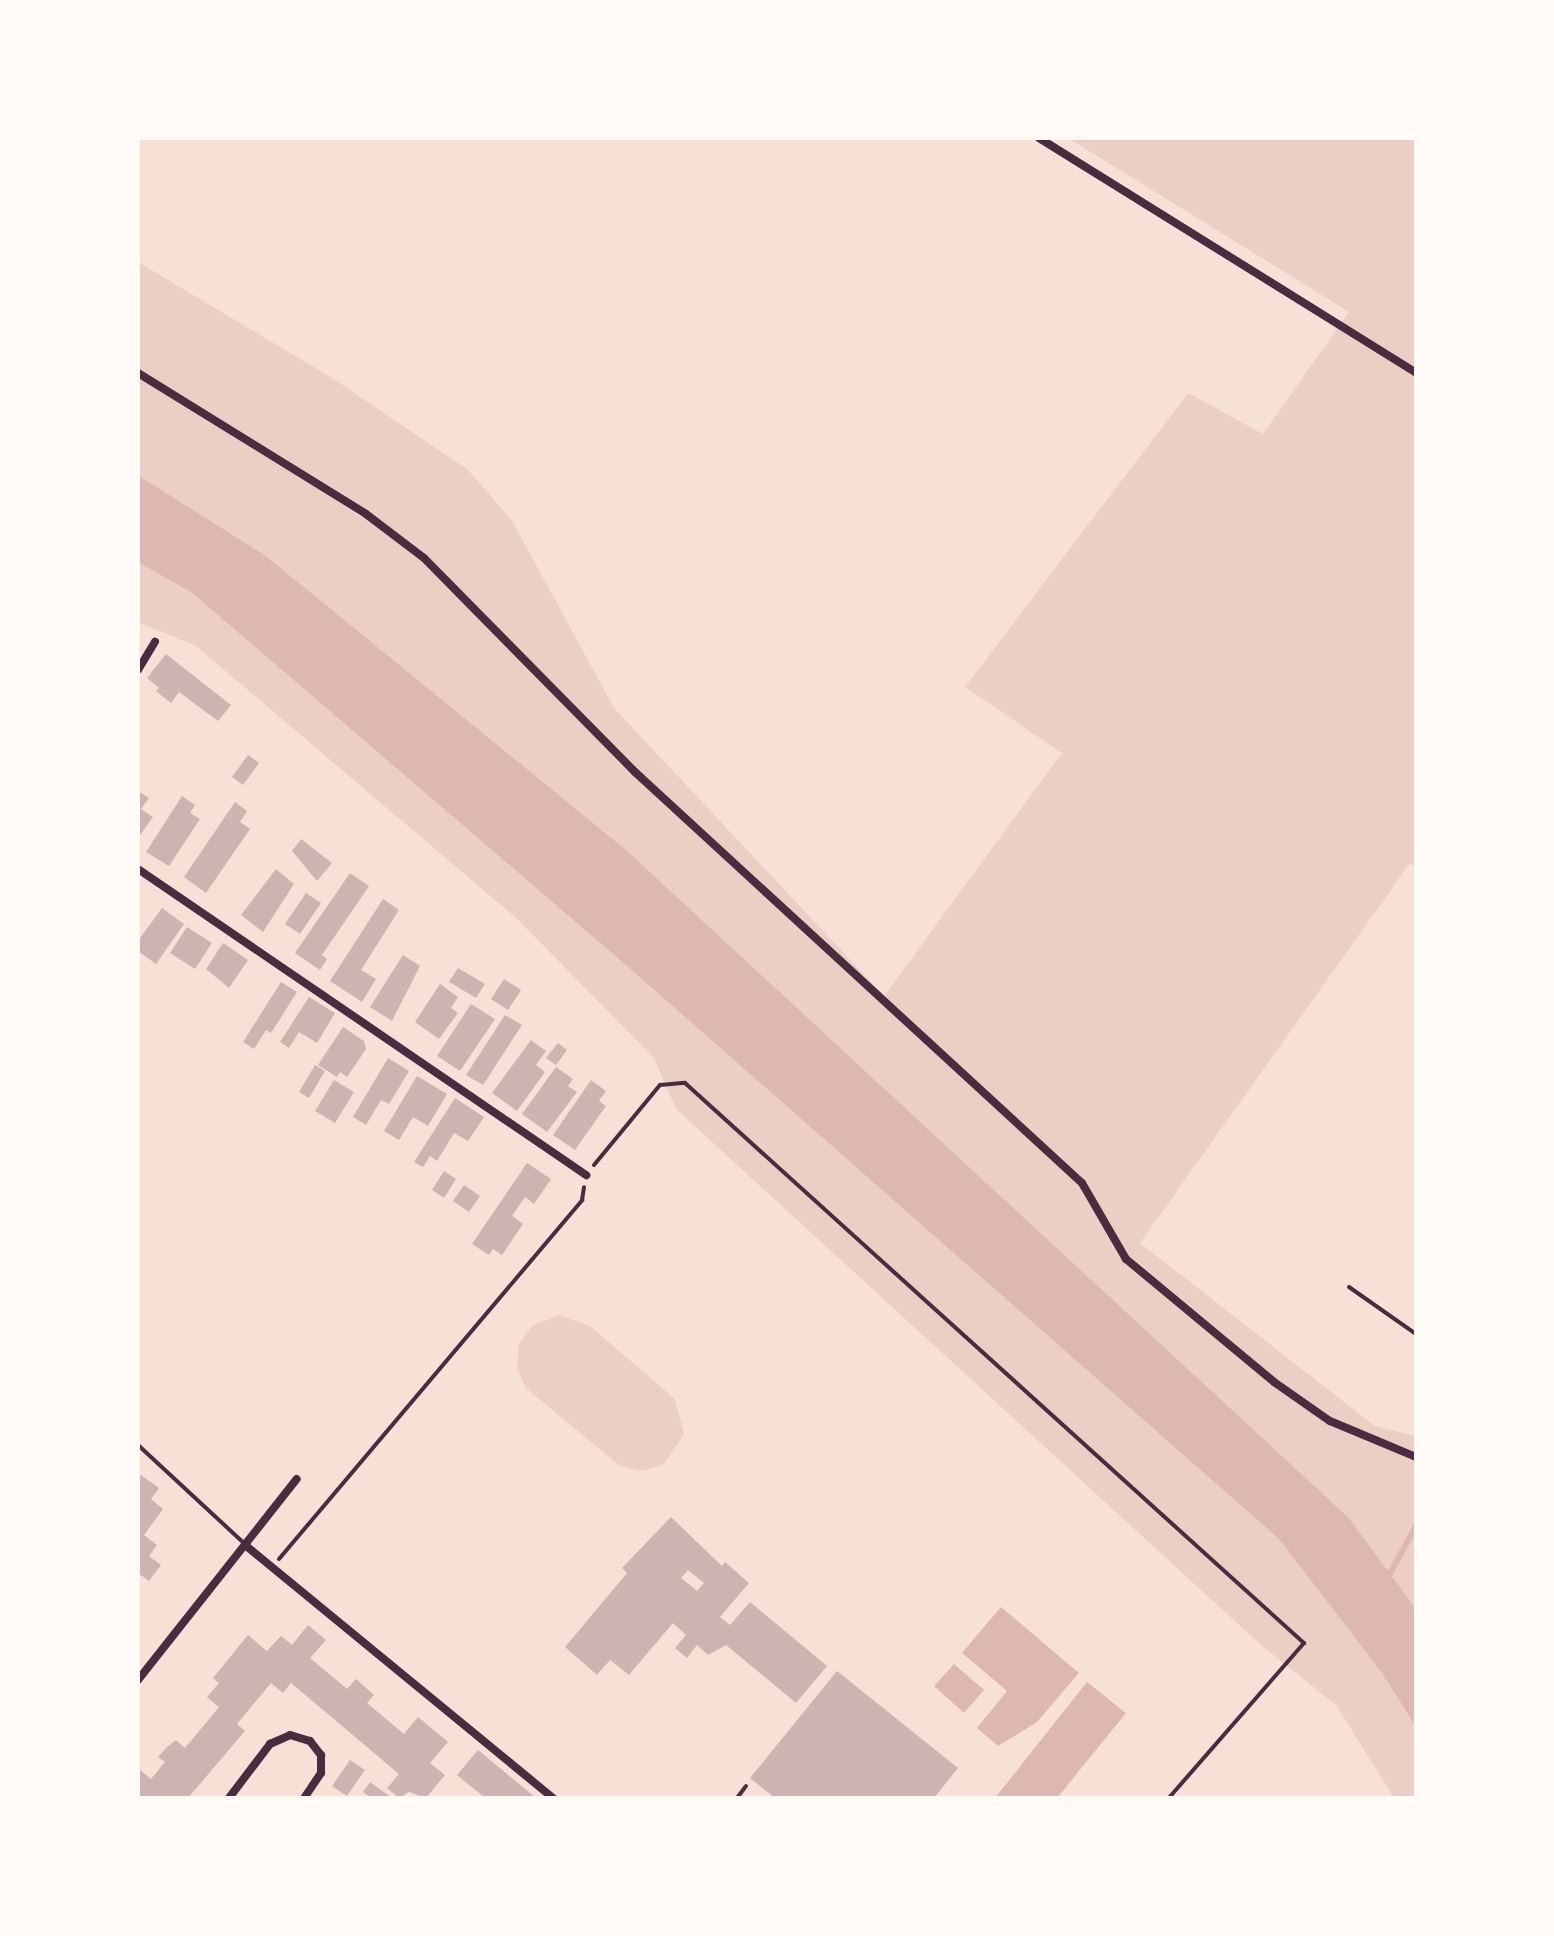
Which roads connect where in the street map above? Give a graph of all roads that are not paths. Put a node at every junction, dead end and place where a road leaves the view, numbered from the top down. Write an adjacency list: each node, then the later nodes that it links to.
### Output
1 (1039, 138): 3 (street)
2 (138, 373): 11 (street)
3 (1416, 373)
4 (155, 642): 5 (street)
5 (138, 670)
6 (138, 869): 7 (street)
7 (586, 1175)
8 (1349, 1287): 9 (lane)
9 (1416, 1334)
10 (138, 1445): 13 (lane)
11 (1416, 1457)
12 (297, 1479): 13 (street)
13 (245, 1545): 14 (street); 18 (street)
14 (138, 1680)
15 (746, 1786): 19 (lane)
16 (229, 1798): 17 (street)
17 (304, 1798)
18 (553, 1798)
19 (737, 1798)

